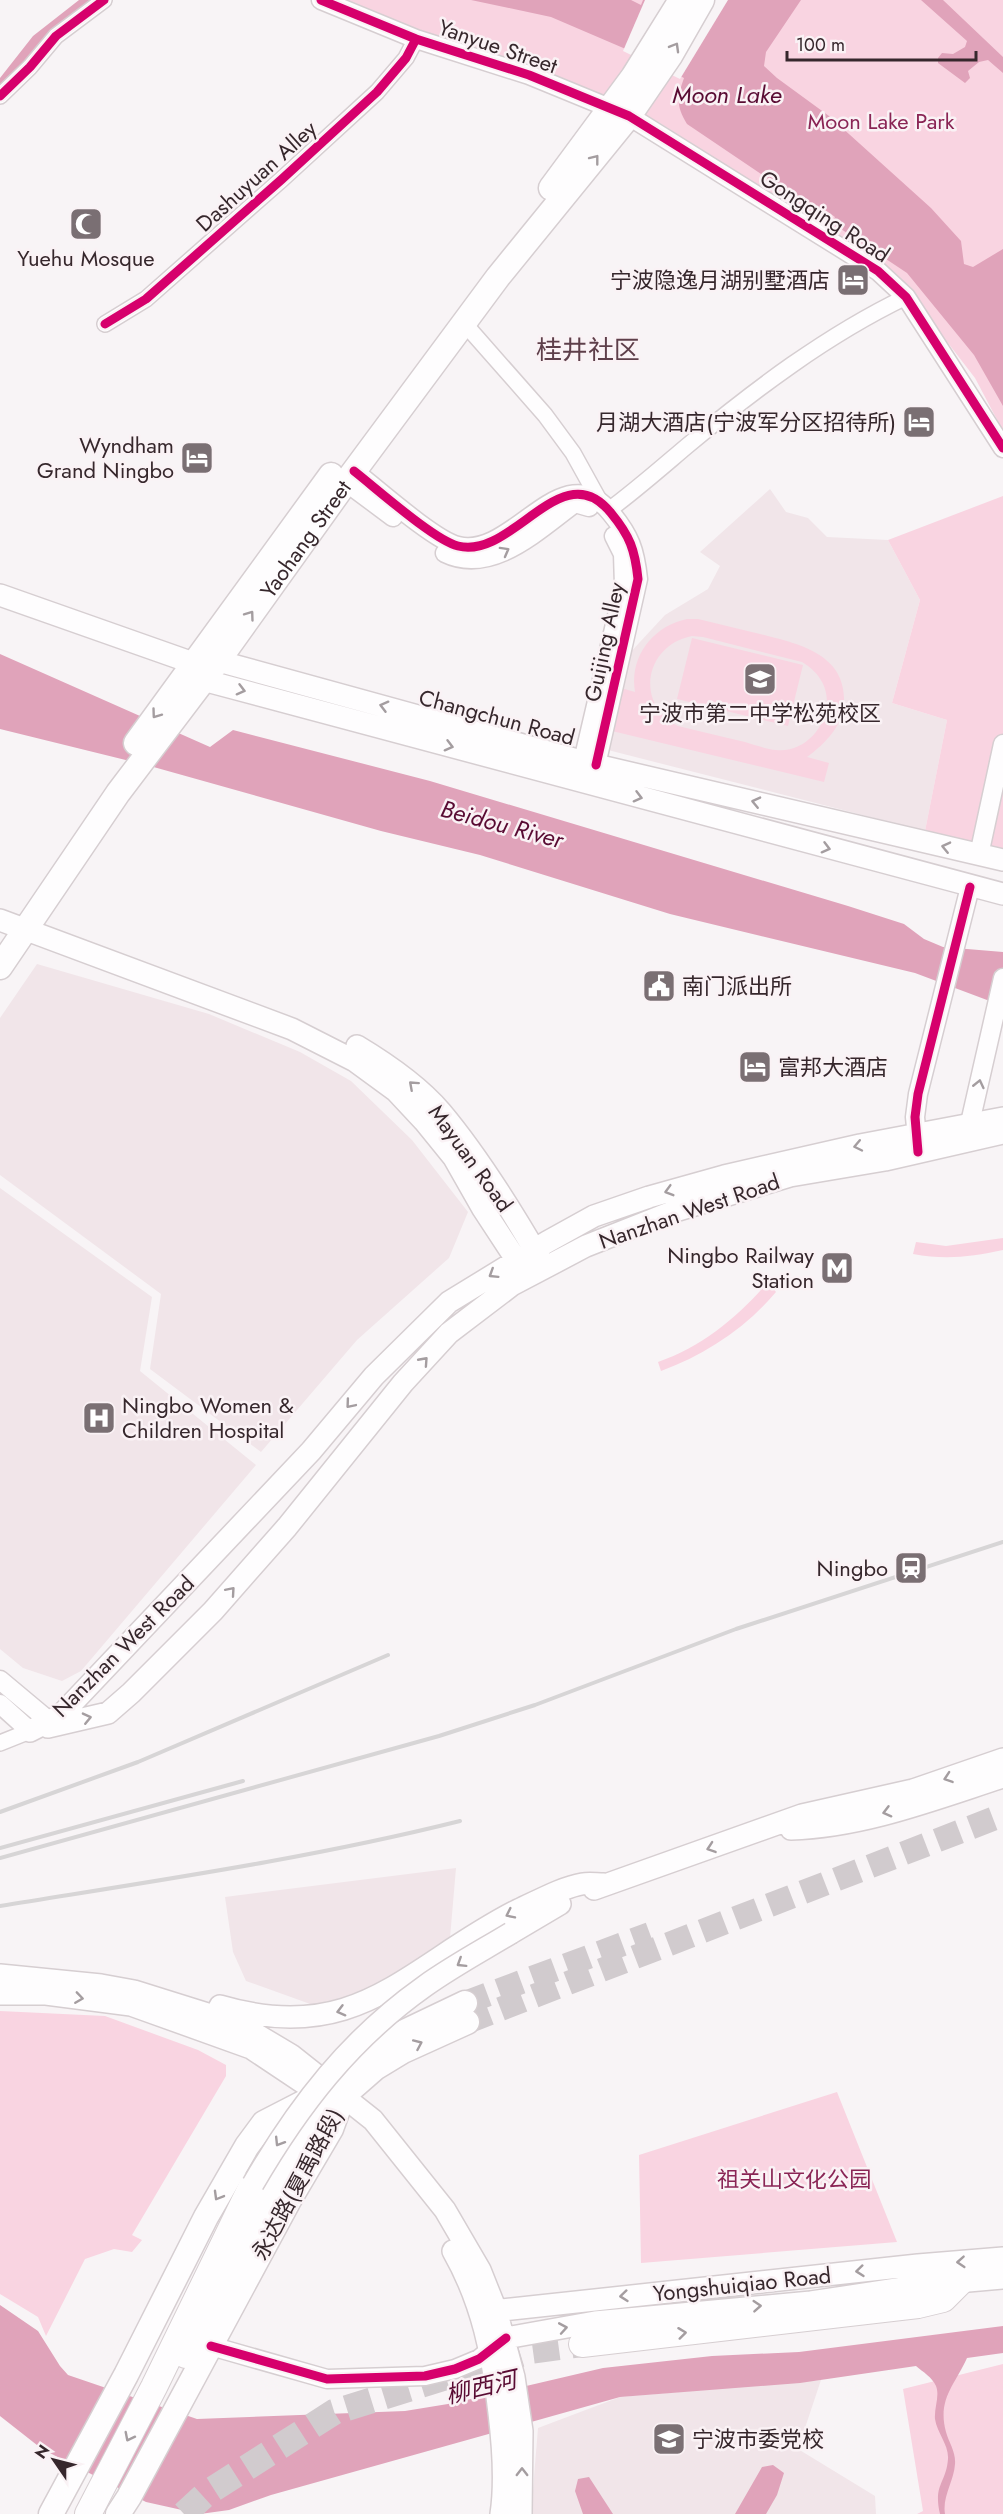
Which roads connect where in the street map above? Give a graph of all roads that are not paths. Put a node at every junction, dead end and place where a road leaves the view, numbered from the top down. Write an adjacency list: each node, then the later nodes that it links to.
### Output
1 (104, 0): 7 (street)
2 (321, 0): 5 (street, Yanyue Street)
3 (681, 0): 6 (main road, Yaohang Street)
4 (702, 0): 6 (main road, Yaohang Street, one-way to 4)
5 (416, 39): 8 (street, Yanyue Street); 11 (street, Dashuyuan Alley)
6 (637, 88): 8 (main road, Yaohang Street)
7 (0, 96)
8 (620, 112): 9 (street, Gongqing Road); 10 (main road, Yaohang Street, one-way to 8); 17 (main road, Yaohang Street)
9 (906, 297): 12 (street, Gongqing Road); 14 (street)
10 (464, 323): 13 (main road, Yaohang Street); 14 (street)
11 (105, 324)
12 (1003, 448)
13 (350, 476): 14 (street); 16 (main road, Yaohang Street, one-way to 13); 19 (street, Guijing Alley, one-way to 19)
14 (604, 505): 19 (street, Guijing Alley)
15 (0, 595): 17 (main road, Changchun Road)
16 (218, 661): 17 (main road, Yaohang Street); 19 (main road, Changchun Road, one-way to 16)
17 (196, 670): 22 (main road, Changchun Road, one-way to 22); 24 (main road, Yaohang Street)
18 (1003, 744): 20 (street)
19 (589, 763): 20 (main road, Changchun Road, one-way to 19)
20 (979, 855): 21 (main road, Changchun Road); 22 (main road)
21 (1003, 860)
22 (970, 887): 23 (main road, Changchun Road); 30 (street)
23 (1003, 894)
24 (9, 928): 25 (main road, Yaohang Street); 31 (main road, Mayuan Road)
25 (0, 966)
26 (1002, 983): 28 (street, one-way to 26)
27 (1003, 1118): 28 (main road)
28 (968, 1133): 29 (main road); 30 (main road, Nanzhan West Road)
29 (1003, 1133)
30 (917, 1143): 31 (main road, Nanzhan West Road)
31 (531, 1263): 34 (main road, Nanzhan West Road, one-way to 34); 35 (main road, Nanzhan West Road, one-way to 31)
32 (0, 1680): 34 (street)
33 (0, 1704): 35 (street)
34 (49, 1721): 35 (main road, Nanzhan West Road)
35 (30, 1731): 36 (street)
36 (0, 1743)
37 (1003, 1759): 39 (main road, one-way to 39)
38 (1003, 1777): 39 (main road, one-way to 39)
39 (767, 1829): 40 (main road, one-way to 40)
40 (604, 1884): 41 (main road, one-way to 41); 45 (main road, one-way to 45, bridge)
41 (0, 1975): 44 (main road)
42 (0, 1994): 44 (main road, one-way to 44)
43 (466, 2013): 44 (main road)
44 (335, 2098): 49 (main road); 52 (main road, 永达路(夏禹路段)); 54 (highway); 54 (main road, 永达路(夏禹路段), one-way to 54)
45 (253, 2184): 54 (highway)
46 (1003, 2258): 49 (main road, Yongshuiqiao Road, one-way to 49)
47 (1003, 2278): 48 (main road, Yongshuiqiao Road)
48 (962, 2280): 50 (main road, Yongshuiqiao Road, one-way to 48); 51 (highway, one-way to 48)
49 (488, 2311): 50 (main road)
50 (498, 2344): 52 (street); 53 (main road)
51 (582, 2344)
52 (211, 2346): 56 (main road, 永达路(夏禹路段))
53 (505, 2379): 60 (main road); 61 (main road, one-way to 53)
54 (139, 2380): 55 (highway, one-way to 55); 55 (main road, 永达路(夏禹路段))
55 (85, 2483): 57 (main road); 58 (main road); 59 (highway)
56 (124, 2506)
57 (51, 2514)
58 (63, 2514)
59 (88, 2514)
60 (501, 2514)
61 (521, 2514)

